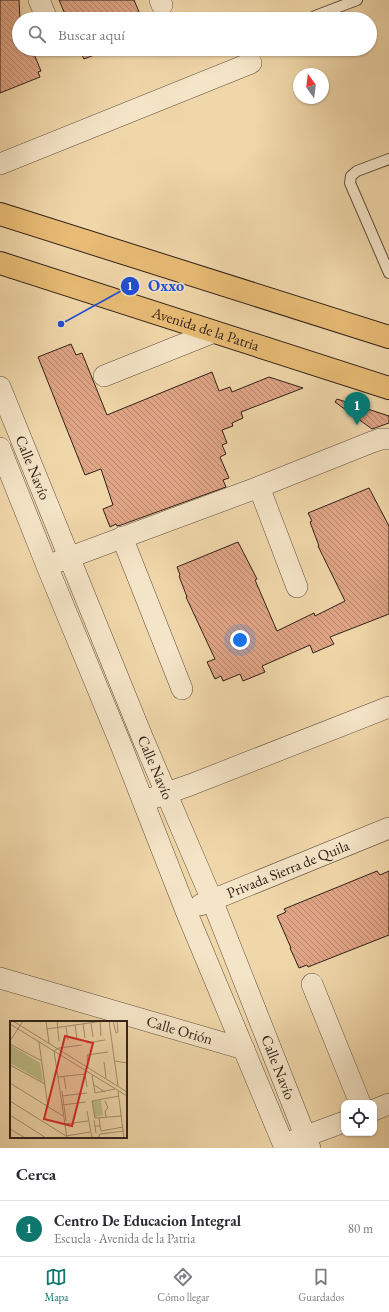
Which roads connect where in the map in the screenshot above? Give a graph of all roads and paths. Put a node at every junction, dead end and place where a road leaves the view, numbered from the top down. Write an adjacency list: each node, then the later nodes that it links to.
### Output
1 (39, 0): 3 (street)
2 (357, 0): 4 (lane)
3 (44, 12)
4 (326, 12)
5 (251, 63): 7 (street)
6 (389, 159): 10 (lane)
7 (0, 164)
8 (0, 214): 12 (main road)
9 (0, 263): 11 (main road, Avenida de la Patria)
10 (389, 273)
11 (214, 332): 13 (street); 15 (main road, Avenida de la Patria)
12 (389, 337)
13 (104, 376)
14 (0, 387): 20 (street, Calle Navío)
15 (389, 388)
16 (389, 439): 18 (street)
17 (0, 448): 21 (street, Calle Navío)
18 (259, 488): 19 (street); 22 (street)
19 (122, 537): 20 (street); 23 (street)
20 (69, 558): 21 (street); 25 (street, Calle Navío)
21 (47, 566): 26 (street, Calle Navío)
22 (297, 588)
23 (182, 689)
24 (389, 707): 25 (street)
25 (166, 793): 26 (street); 28 (street, Calle Navío)
26 (143, 802): 29 (street, Calle Navío)
27 (389, 828): 28 (street, Privada Sierra de Quila)
28 (212, 900): 29 (street, Privada Sierra de Quila); 37 (street, Calle Navío)
29 (186, 911): 32 (street, Calle Navío)
30 (2, 973): 32 (street, Calle Orión)
31 (312, 984): 33 (street)
32 (244, 1048): 38 (street, Calle Navío)
33 (359, 1100)
34 (389, 1104): 35 (street)
35 (377, 1109)
36 (341, 1124): 37 (street)
37 (307, 1142): 38 (street)
38 (285, 1146)

